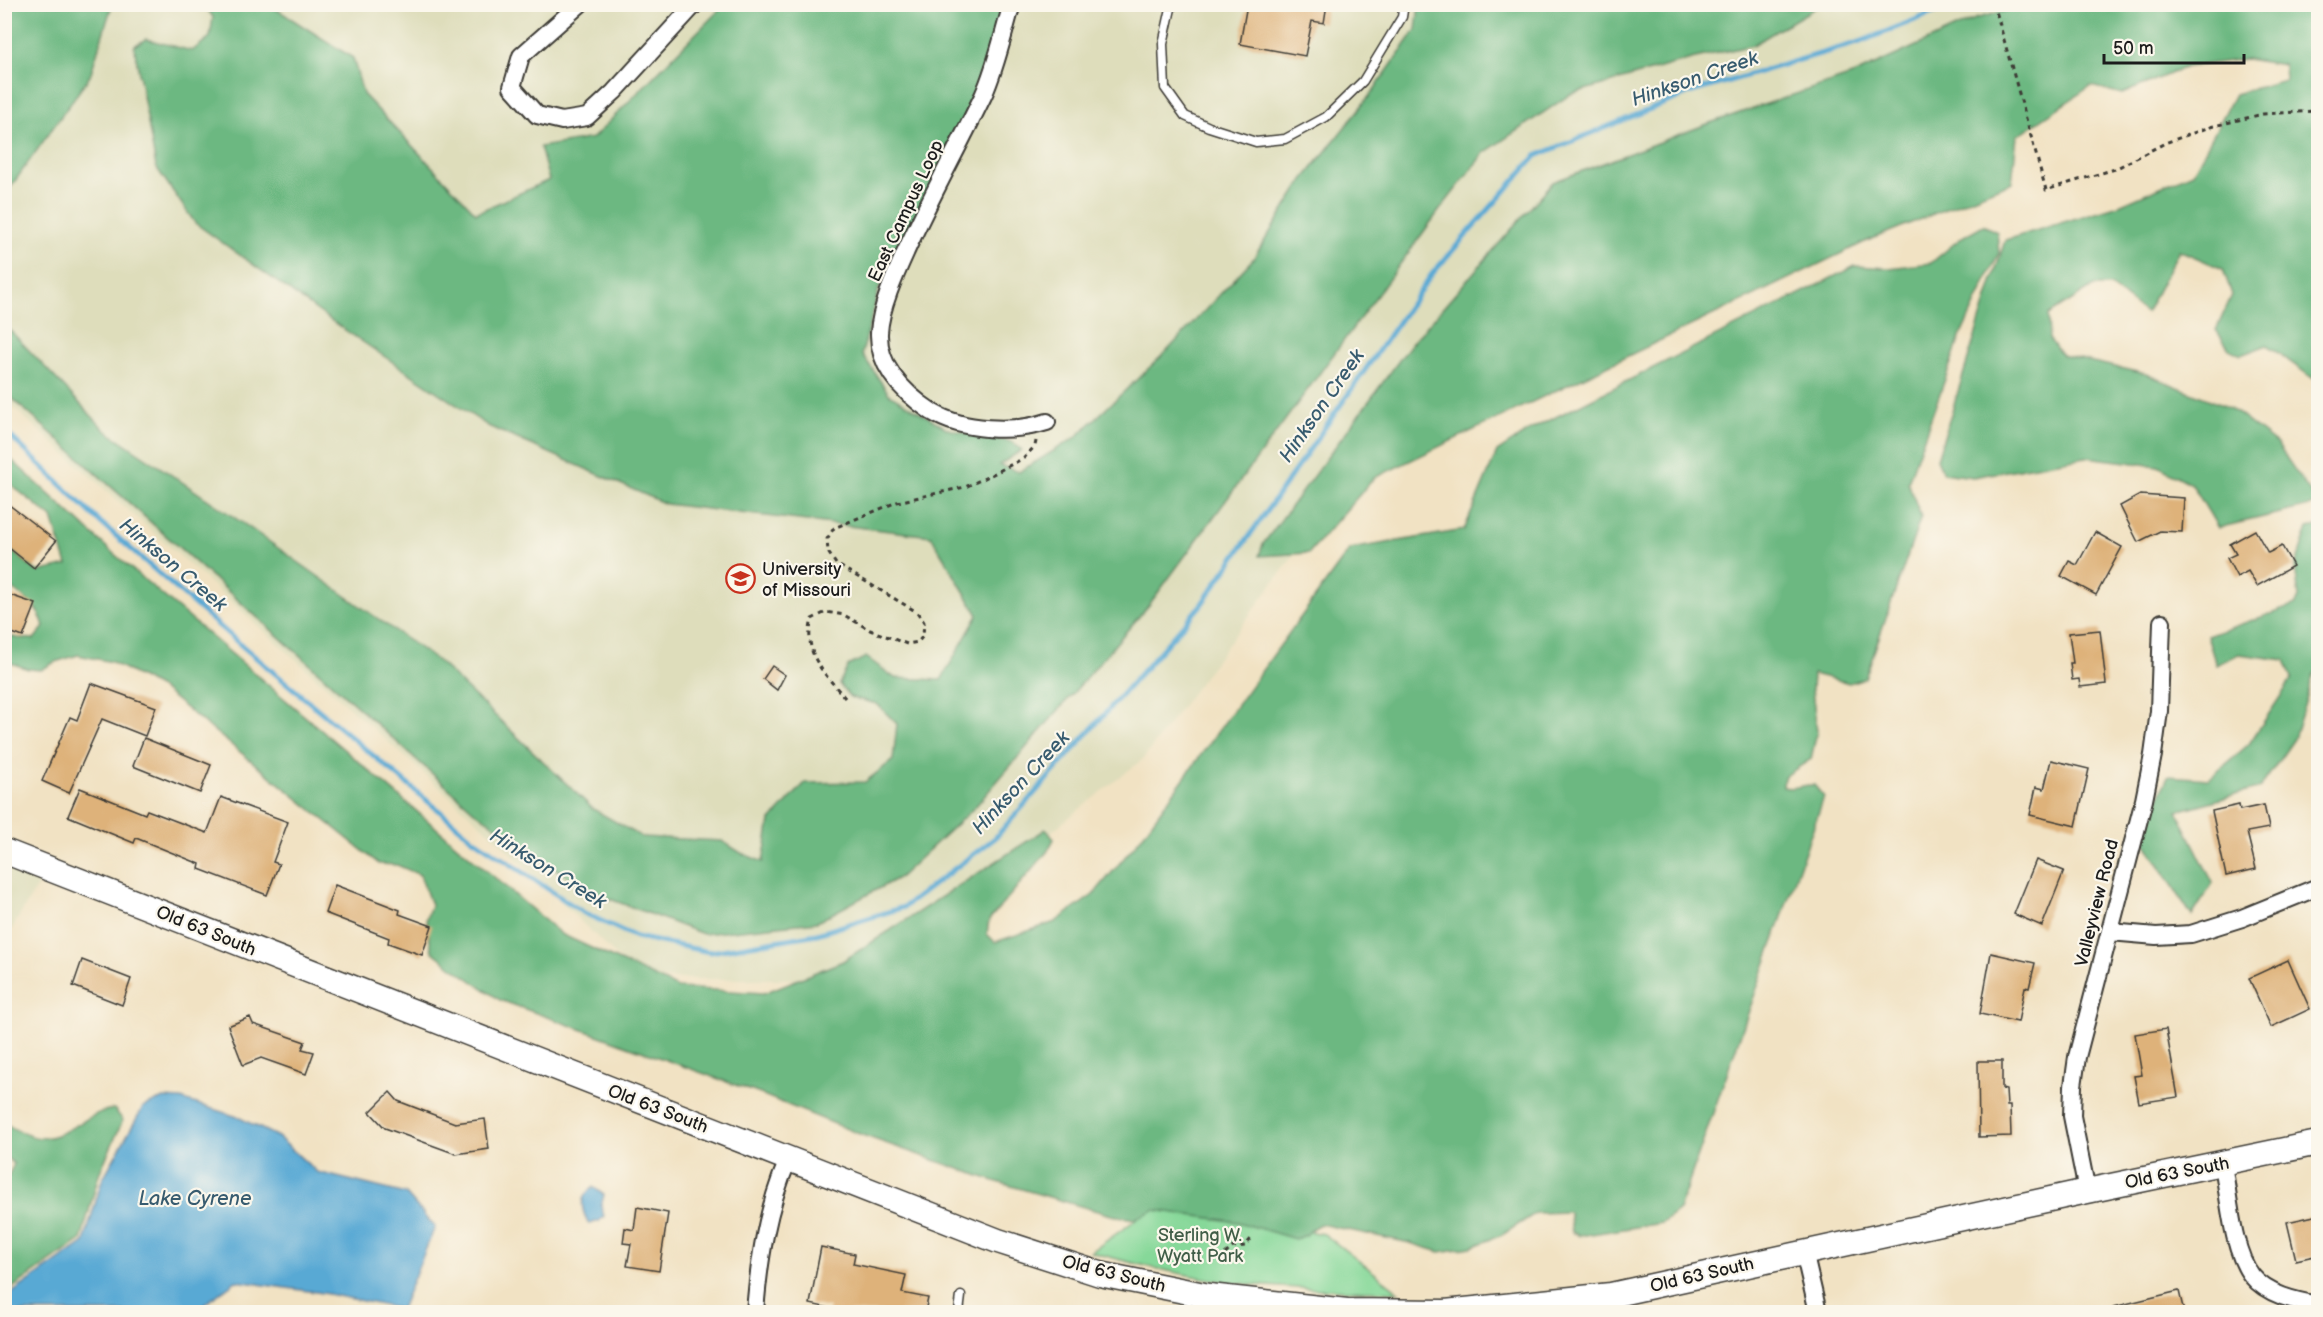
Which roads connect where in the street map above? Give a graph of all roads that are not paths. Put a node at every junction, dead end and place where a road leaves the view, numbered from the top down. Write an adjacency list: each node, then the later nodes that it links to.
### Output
1 (580, 4): 2 (street)
2 (695, 4)
3 (1012, 4): 6 (street, East Campus Loop)
4 (1172, 4): 5 (lane)
5 (1404, 4)
6 (1042, 423)
7 (2162, 622): 10 (street, Valleyview Road)
8 (4, 851): 12 (main road, Old 63 South)
9 (2319, 887): 10 (street)
10 (2110, 932): 14 (street, Valleyview Road)
11 (2319, 1143): 13 (main road, Old 63 South)
12 (788, 1160): 15 (main road, Old 63 South); 18 (street)
13 (2223, 1165): 14 (main road, Old 63 South); 17 (street)
14 (2087, 1191): 15 (main road, Old 63 South)
15 (1804, 1252): 20 (street)
16 (961, 1296): 19 (lane)
17 (2319, 1305)
18 (755, 1312)
19 (959, 1312)
20 (1818, 1312)

